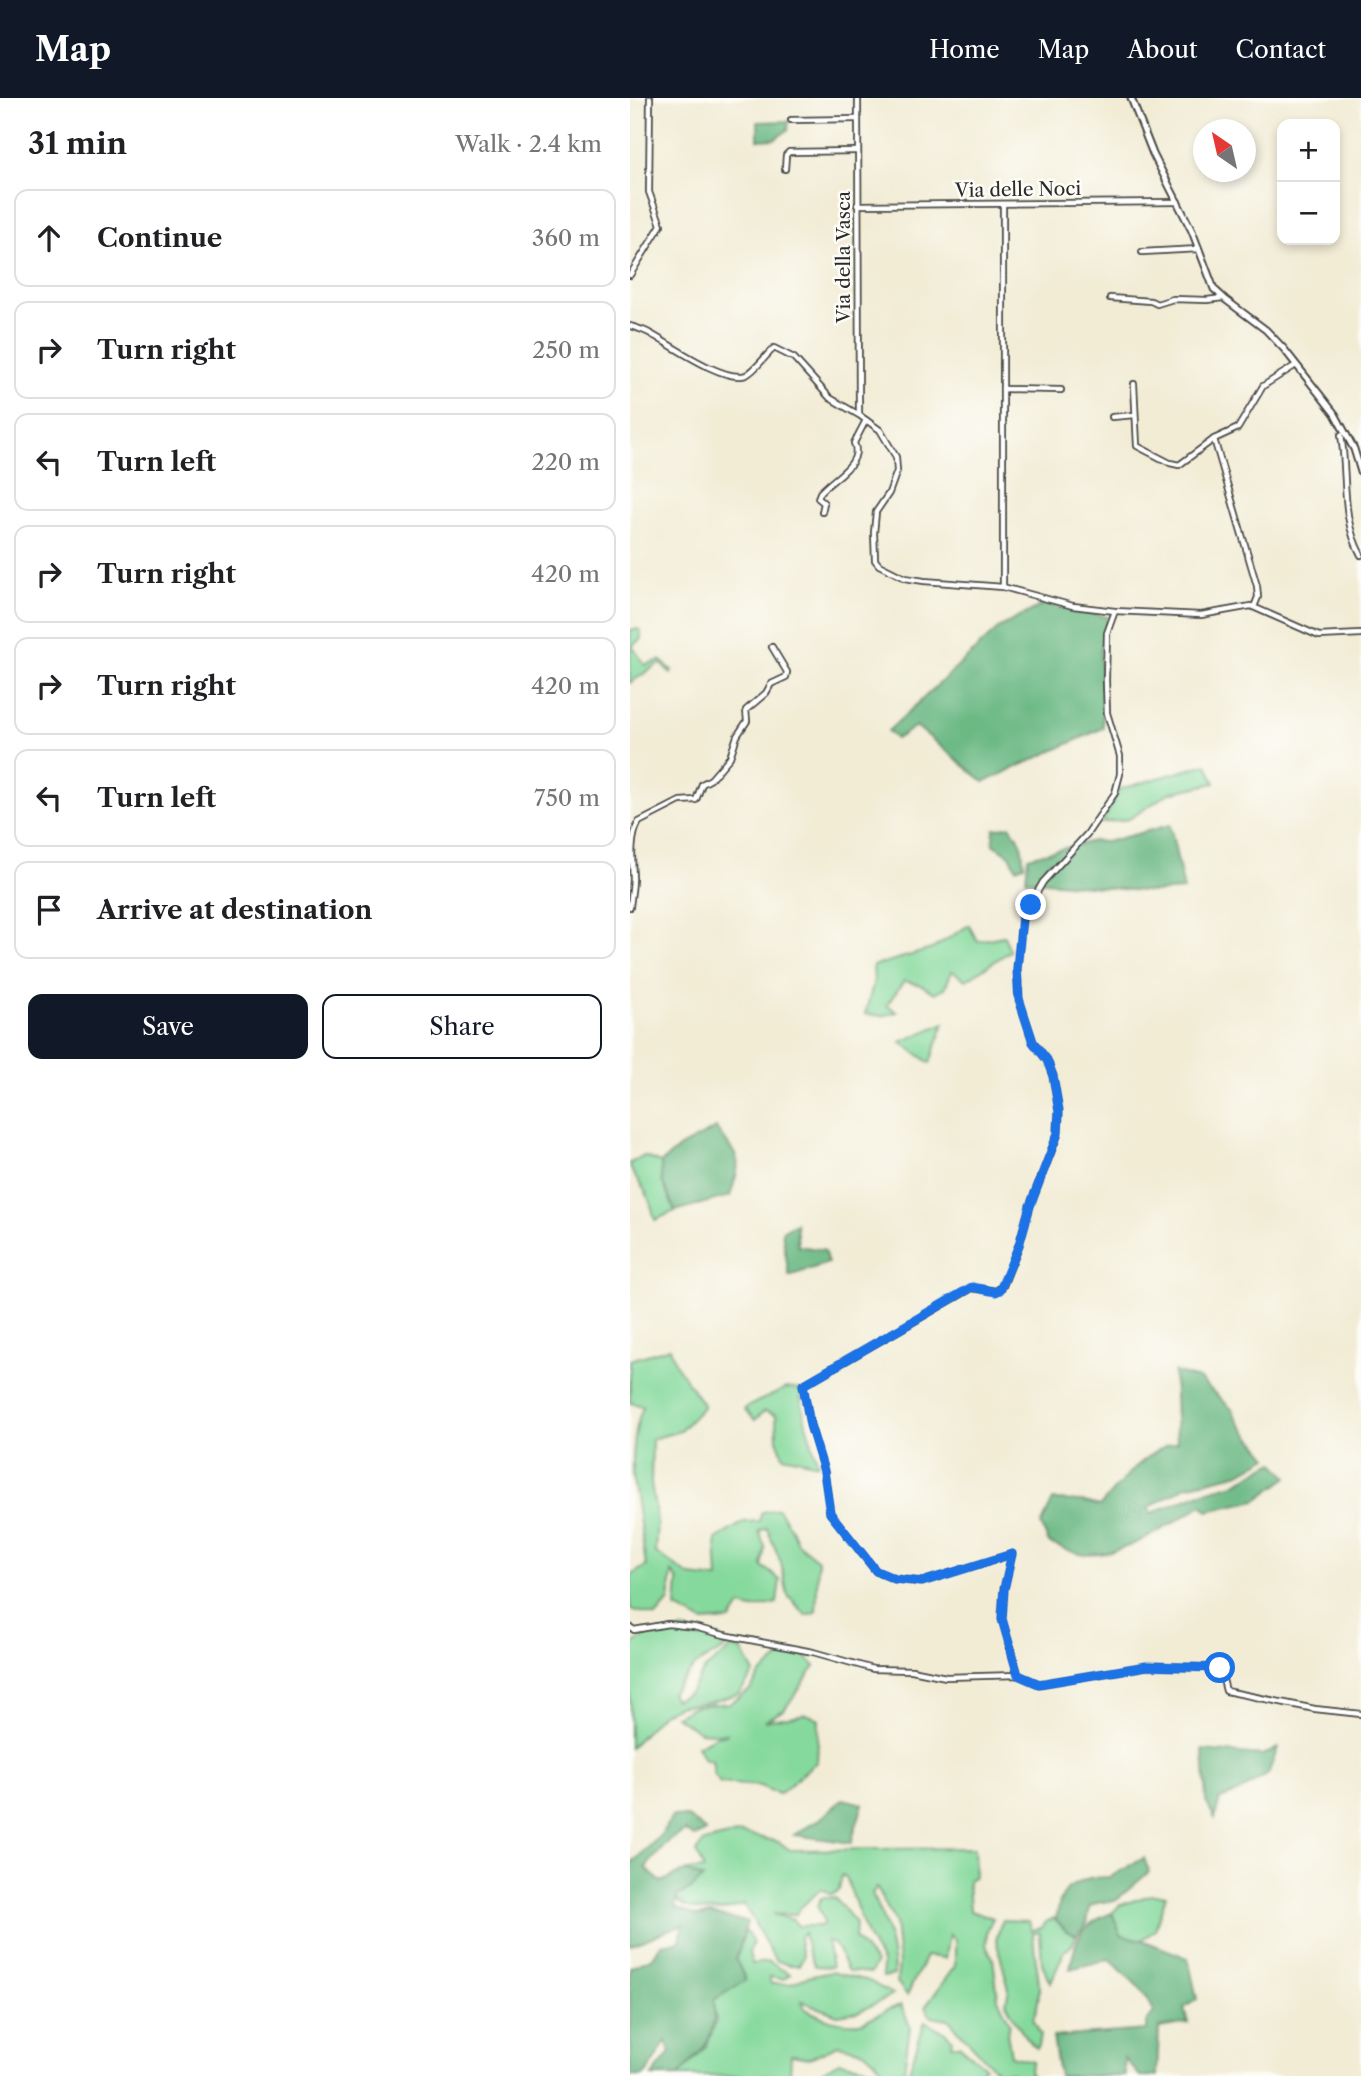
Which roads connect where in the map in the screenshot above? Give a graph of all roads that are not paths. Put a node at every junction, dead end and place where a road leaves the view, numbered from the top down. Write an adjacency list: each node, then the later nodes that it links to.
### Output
1 (650, 98): 13 (street)
2 (858, 98): 4 (street, Via della Vasca)
3 (1132, 98): 8 (main road)
4 (857, 119): 5 (street); 6 (street, Via della Vasca)
5 (791, 120)
6 (857, 151): 7 (street); 10 (street, Via della Vasca)
7 (785, 169)
8 (1179, 202): 9 (street, Via delle Noci); 11 (main road)
9 (1003, 204): 10 (street, Via delle Noci); 19 (street)
10 (857, 205): 21 (street, Via della Vasca)
11 (1199, 249): 12 (street); 15 (main road)
12 (1142, 252)
13 (630, 275)
14 (1110, 298): 15 (street)
15 (1223, 298): 17 (main road)
16 (630, 326): 21 (street)
17 (1296, 365): 25 (main road); 26 (street)
18 (1134, 384): 22 (street)
19 (1003, 389): 20 (street); 30 (street)
20 (1060, 390)
21 (859, 415): 24 (street)
22 (1135, 415): 23 (street); 26 (street)
23 (1112, 417)
24 (866, 420): 28 (street); 30 (street)
25 (1348, 437): 27 (main road); 29 (street)
26 (1214, 439): 31 (street)
27 (1361, 472)
28 (822, 512)
29 (1361, 555)
30 (1003, 587): 32 (street)
31 (1254, 607): 32 (street); 33 (street)
32 (1115, 611): 37 (street)
33 (1361, 634)
34 (772, 647): 35 (street)
35 (630, 907)
36 (630, 1628): 37 (street)
37 (1018, 1675): 38 (street)
38 (1361, 1714)

